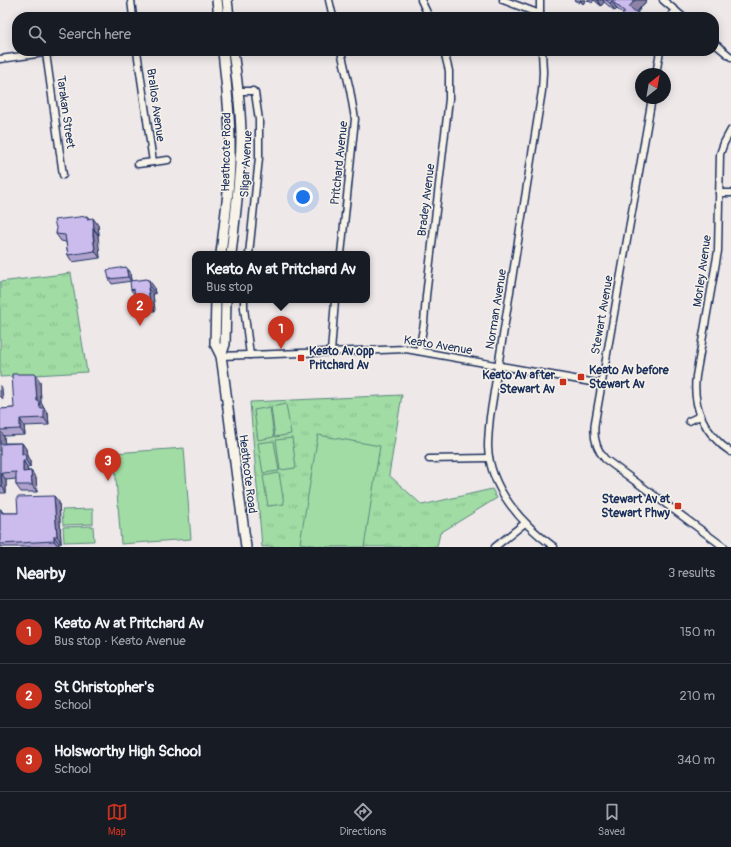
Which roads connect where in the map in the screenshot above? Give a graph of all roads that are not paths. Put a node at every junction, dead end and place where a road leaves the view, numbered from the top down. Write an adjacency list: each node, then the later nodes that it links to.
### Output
1 (130, 0): 10 (street)
2 (217, 0): 11 (main road)
3 (227, 0): 12 (main road)
4 (329, 0): 13 (street)
5 (422, 0): 14 (street)
6 (503, 0): 15 (street)
7 (540, 0): 16 (street)
8 (663, 0): 9 (street)
9 (675, 10): 17 (street)
10 (132, 12)
11 (218, 12)
12 (228, 12)
13 (332, 12)
14 (427, 12)
15 (533, 12)
16 (540, 12)
17 (677, 12)
18 (719, 47): 28 (street)
19 (23, 56): 29 (street)
20 (46, 56): 37 (street, Tarakan Street)
21 (138, 56): 35 (street, Brallos Avenue)
22 (224, 56): 40 (main road, Heathcote Road)
23 (234, 56): 31 (main road, Heathcote Road)
24 (342, 56): 43 (street, Pritchard Avenue)
25 (445, 56): 48 (street, Bradey Avenue)
26 (542, 56): 52 (street, Norman Avenue)
27 (659, 56): 30 (street)
28 (731, 57)
29 (0, 59)
30 (657, 68)
31 (238, 91): 41 (main road, Heathcote Road); 42 (street, Sligar Avenue)
32 (651, 104): 53 (street, Stewart Avenue)
33 (731, 130): 38 (street, Morley Avenue)
34 (168, 160): 35 (street)
35 (153, 162): 36 (street)
36 (138, 164)
37 (63, 175)
38 (719, 193): 39 (street); 54 (street, Morley Avenue)
39 (731, 193)
40 (221, 251)
41 (231, 251)
42 (249, 251)
43 (341, 251)
44 (216, 303): 51 (main road, Heathcote Road)
45 (226, 303): 51 (main road, Heathcote Road)
46 (244, 303): 50 (street)
47 (335, 303): 49 (street)
48 (419, 351): 49 (street, Keato Avenue); 52 (street, Keato Avenue)
49 (331, 352): 50 (street, Keato Avenue)
50 (250, 355): 51 (street, Keato Avenue)
51 (221, 356): 60 (main road, Heathcote Road)
52 (498, 366): 53 (street, Keato Avenue); 57 (street, Norman Avenue)
53 (602, 384): 63 (street, Stewart Avenue)
54 (700, 416): 55 (street); 56 (street, Morley Avenue)
55 (689, 422)
56 (731, 452)
57 (490, 458): 58 (street); 59 (street, Norman Avenue)
58 (429, 459)
59 (525, 523): 61 (street); 62 (street, Norman Avenue)
60 (246, 547)
61 (496, 547)
62 (554, 547)
63 (724, 547)

